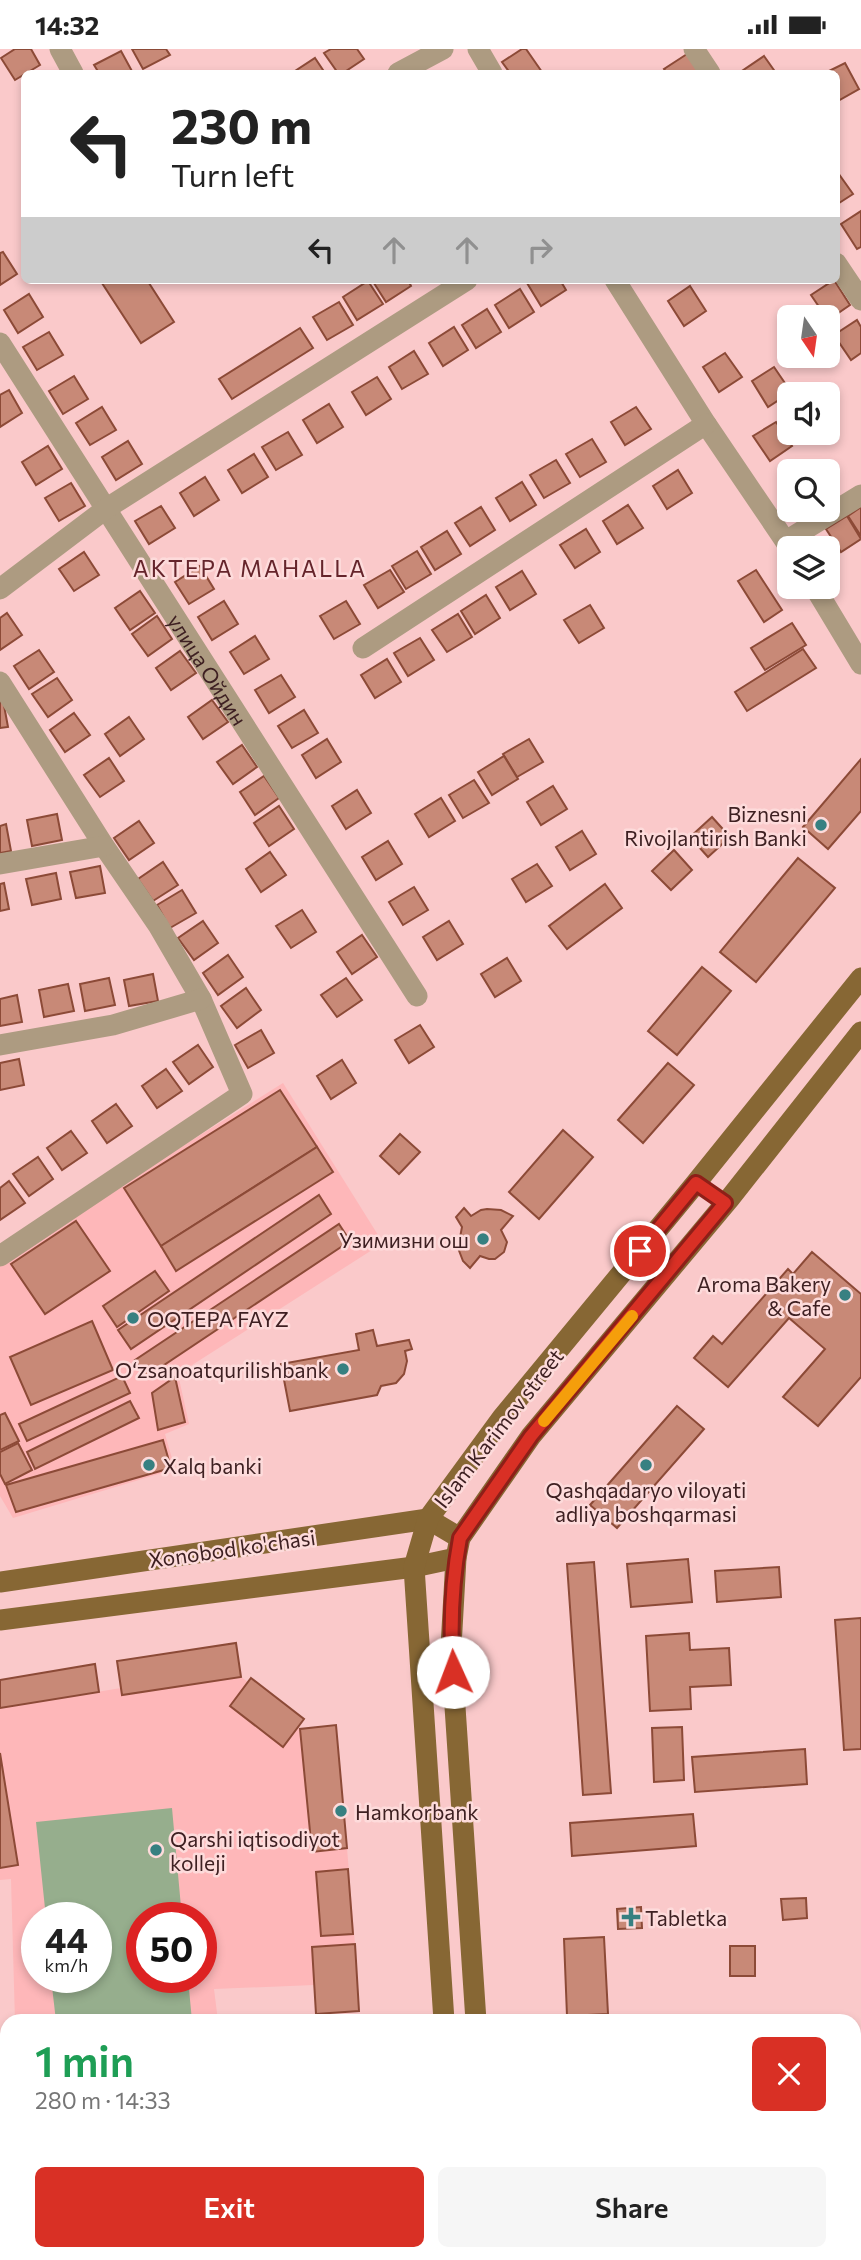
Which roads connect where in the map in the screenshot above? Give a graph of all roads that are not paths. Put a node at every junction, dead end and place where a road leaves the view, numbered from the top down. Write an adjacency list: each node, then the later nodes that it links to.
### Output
1 (443, 49): 6 (street)
2 (478, 49): 7 (street)
3 (694, 49): 8 (street)
4 (62, 50): 5 (street)
5 (72, 70)
6 (404, 70)
7 (490, 70)
8 (708, 70)
9 (840, 269): 12 (street)
10 (461, 284): 16 (street)
11 (618, 284): 14 (street)
12 (861, 300)
13 (0, 343): 16 (street, улица Ойдин)
14 (706, 425): 17 (street); 21 (street)
15 (861, 495): 18 (street)
16 (107, 507): 19 (street); 27 (street, улица Ойдин)
17 (782, 536)
18 (801, 536)
19 (0, 589)
20 (822, 599): 22 (street)
21 (363, 648)
22 (861, 664)
23 (0, 682): 24 (street)
24 (104, 846): 25 (street); 28 (street)
25 (0, 865)
26 (861, 978): 31 (main road, Islam Karimov street)
27 (417, 996)
28 (201, 999): 30 (street); 33 (street)
29 (861, 1032): 32 (main road, Islam Karimov street)
30 (0, 1045)
31 (696, 1183): 32 (main road); 34 (main road, Islam Karimov street)
32 (725, 1203): 35 (main road, Islam Karimov street)
33 (0, 1256)
34 (428, 1519): 35 (main road); 36 (main road, Islam Karimov street); 37 (main road, Xonobod ko'chasi)
35 (458, 1548): 36 (main road, Xonobod ko'chasi); 40 (main road)
36 (414, 1567): 38 (main road, Xonobod ko'chasi); 39 (main road, Islam Karimov street)
37 (0, 1582)
38 (0, 1620)
39 (444, 2014)
40 (476, 2014)

